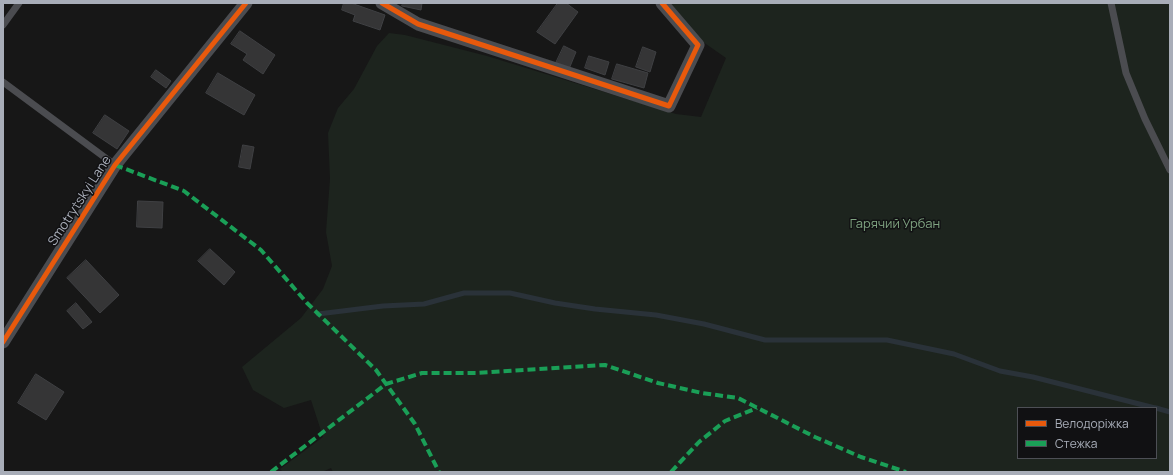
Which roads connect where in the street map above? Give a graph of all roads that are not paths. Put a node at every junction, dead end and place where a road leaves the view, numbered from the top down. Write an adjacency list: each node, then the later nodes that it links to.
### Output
1 (19, 3): 6 (lane)
2 (246, 3): 8 (street, Smotrytskyi Lane)
3 (382, 3): 4 (street)
4 (662, 3)
5 (1111, 3): 9 (lane)
6 (3, 25)
7 (3, 82): 8 (lane)
8 (115, 165): 10 (street, Smotrytskyi Lane)
9 (1170, 170)
10 (3, 342)

